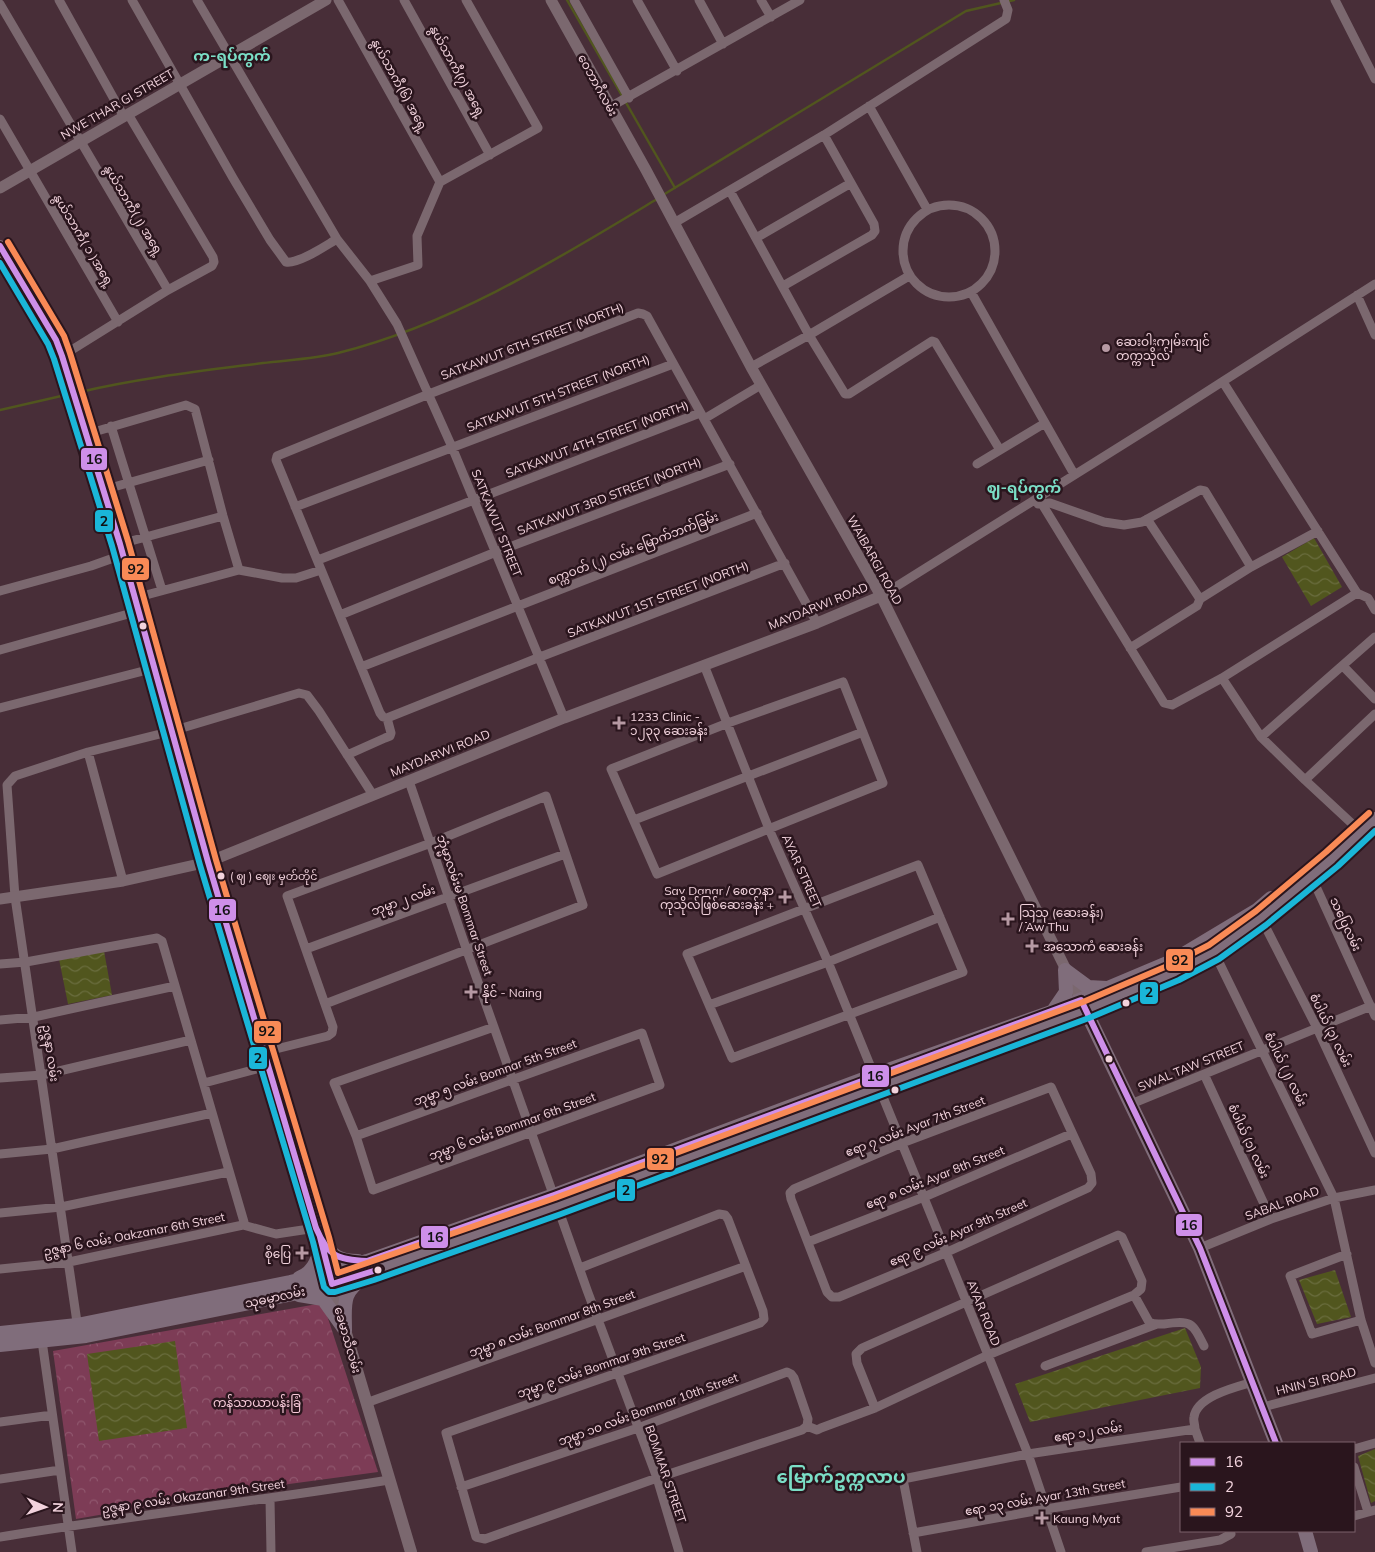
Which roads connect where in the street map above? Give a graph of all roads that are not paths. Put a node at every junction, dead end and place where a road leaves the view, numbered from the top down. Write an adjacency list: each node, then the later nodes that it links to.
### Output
1 (59, 0): 26 (street)
2 (132, 0): 22 (street)
3 (197, 0): 19 (street, SATKAWUT STREET)
4 (326, 0): 19 (street, NWE THAR GI STREET)
5 (338, 0): 33 (street, နွယ်သာကီ(၆) အရှေ့)
6 (404, 0): 30 (street, နွယ်သာကီ(၇) အရှေ့)
7 (466, 0): 30 (street)
8 (551, 0): 24 (street, ဝေဘာဂီလမ်း)
9 (574, 0): 23 (street)
10 (637, 0): 20 (street)
11 (699, 0): 18 (street)
12 (761, 0): 17 (street)
13 (800, 0): 17 (street)
14 (1335, 0): 21 (street)
15 (1005, 2): 25 (street)
16 (0, 4): 29 (street, နွယ်သာကီ(၂) အရှေ့)
17 (770, 17): 18 (street)
18 (723, 44): 20 (street)
19 (229, 55): 22 (street, NWE THAR GI STREET); 40 (street, SATKAWUT STREET)
20 (677, 71): 23 (street)
21 (1375, 80)
22 (180, 84): 26 (street, NWE THAR GI STREET); 40 (street)
23 (628, 99): 24 (street)
24 (612, 106): 31 (street, ဝေဘာဂီလမ်း)
25 (869, 106): 28 (street); 37 (street)
26 (126, 115): 29 (street, NWE THAR GI STREET); 47 (street)
27 (0, 119): 32 (street, နွယ်သာကီ( ၁ )အရှေ့)
28 (824, 135): 34 (street); 36 (street)
29 (80, 142): 32 (street, NWE THAR GI STREET); 47 (street, နွယ်သာကီ(၂) အရှေ့)
30 (490, 155): 33 (street)
31 (646, 170): 38 (street, WAIBARGI ROAD)
32 (29, 171): 35 (street, NWE THAR GI STREET); 50 (street, နွယ်သာကီ( ၁ )အရှေ့)
33 (440, 182): 44 (street)
34 (851, 183): 39 (street); 46 (street)
35 (0, 188)
36 (730, 191): 38 (street); 39 (street)
37 (927, 209): 43 (street); 48 (street)
38 (674, 223): 55 (street, WAIBARGI ROAD)
39 (756, 238): 46 (street)
40 (337, 239): 44 (street, SATKAWUT STREET)
41 (0, 246): 42 (main road, ခေမာသီလမ်း)
42 (4, 261): 53 (main road, ခေမာသီလမ်း)
43 (909, 276): 48 (street); 51 (street)
44 (370, 281): 58 (street, SATKAWUT STREET)
45 (1375, 284): 49 (street)
46 (783, 286): 51 (street)
47 (168, 290): 50 (street)
48 (971, 292): 60 (street)
49 (1357, 295): 52 (street); 56 (street)
50 (118, 322): 53 (street)
51 (810, 335): 55 (street); 64 (street)
52 (1375, 335)
53 (62, 356): 62 (main road, ခေမာသီလမ်း)
54 (673, 364): 58 (street, SATKAWUT 6TH STREET (NORTH)); 59 (street); 63 (street, SATKAWUT 5TH STREET (NORTH))
55 (751, 367): 57 (street, WAIBARGI ROAD)
56 (1222, 382): 68 (street); 78 (street)
57 (761, 385): 59 (street, SATKAWUT 4TH STREET (NORTH)); 90 (street, WAIBARGI ROAD)
58 (429, 394): 63 (street, SATKAWUT STREET); 74 (street, SATKAWUT 6TH STREET (NORTH))
59 (702, 416): 66 (street); 71 (street, SATKAWUT 4TH STREET (NORTH))
60 (1046, 423): 64 (street); 68 (street)
61 (111, 426): 62 (street); 65 (street); 69 (street)
62 (86, 434): 70 (main road, ခေမာသီလမ်း)
63 (452, 447): 71 (street, SATKAWUT STREET); 74 (street, SATKAWUT 5TH STREET (NORTH))
64 (1000, 450): 67 (street)
65 (209, 460): 69 (street); 76 (street)
66 (730, 464): 75 (street); 81 (street, SATKAWUT 3RD STREET (NORTH))
67 (977, 464)
68 (1074, 474): 72 (street)
69 (129, 483): 70 (street); 79 (street)
70 (103, 490): 80 (main road, ခေမာသီလမ်း)
71 (474, 500): 81 (street, SATKAWUT STREET); 82 (street, SATKAWUT 4TH STREET (NORTH))
72 (1028, 504): 73 (street); 90 (street)
73 (1042, 504): 77 (street); 99 (street)
74 (295, 507): 82 (street)
75 (757, 513): 83 (street); 93 (street, စက္ကဝတ် (၂) လမ်း မြောက်ဘက်ခြမ်း)
76 (223, 516): 79 (street); 85 (street)
77 (1147, 519): 84 (street); 92 (street)
78 (1318, 530): 84 (street); 89 (street)
79 (146, 537): 80 (street); 87 (street)
80 (121, 549): 88 (street); 91 (main road, ခေမာသီလမ်း)
81 (496, 552): 93 (street, SATKAWUT STREET); 96 (street, SATKAWUT 3RD STREET (NORTH))
82 (318, 560): 86 (street)
83 (785, 563): 97 (street); 101 (street, SATKAWUT 1ST STREET (NORTH))
84 (1251, 567): 92 (street)
85 (239, 570): 86 (street); 87 (street)
86 (321, 570): 96 (street)
87 (162, 590): 91 (street)
88 (0, 591)
89 (1357, 593): 94 (street); 106 (street)
90 (880, 596): 97 (street, MAYDARWI ROAD); 144 (street, WAIBARGI ROAD)
91 (135, 598): 95 (main road, ခေမာသီလမ်း)
92 (1200, 599): 99 (street)
93 (518, 606): 101 (street, SATKAWUT STREET); 104 (street, စက္ကဝတ် (၂) လမ်း မြောက်ဘက်ခြမ်း)
94 (1375, 610)
95 (139, 611): 100 (street); 105 (main road, ခေမာသီလမ်း)
96 (340, 615): 104 (street)
97 (817, 622): 102 (street, MAYDARWI ROAD)
98 (1375, 637): 103 (street)
99 (1130, 648): 106 (street)
100 (0, 650)
101 (540, 657): 110 (street, SATKAWUT 1ST STREET (NORTH)); 111 (street, SATKAWUT STREET)
102 (704, 666): 111 (street, MAYDARWI ROAD); 112 (street, AYAR STREET)
103 (1343, 666): 107 (street); 115 (street)
104 (361, 667): 110 (street)
105 (155, 668): 108 (street); 113 (main road, ခေမာသီလမ်း)
106 (1222, 678): 115 (street)
107 (1375, 699)
108 (0, 708)
109 (1375, 714): 119 (street)
110 (387, 718): 117 (street)
111 (564, 718): 120 (street, MAYDARWI ROAD)
112 (728, 723): 114 (street); 118 (street, AYAR STREET); 123 (street)
113 (172, 730): 116 (street); 117 (street); 129 (main road, ခေမာသီလမ်း)
114 (863, 732): 118 (street); 125 (street)
115 (1261, 737): 119 (street)
116 (88, 752): 131 (street); 133 (street, ဥဇ္ဇနာ လမ်း)
117 (347, 754): 121 (street)
118 (749, 777): 123 (street); 125 (street, AYAR STREET)
119 (1305, 780): 126 (street)
120 (409, 781): 121 (street, MAYDARWI ROAD); 127 (street, ဘုံမ္မာလမ်းမ Bommar Street)
121 (373, 795): 129 (street, MAYDARWI ROAD)
122 (1375, 808): 126 (main road, သုဓမ္မာလမ်း)
123 (634, 820): 125 (street)
124 (1375, 820): 126 (main road, သုဓမ္မာလမ်း)
125 (769, 829): 135 (street, AYAR STREET)
126 (1358, 829): 130 (main road, သုဓမ္မာလမ်း)
127 (431, 843): 128 (street); 132 (street, ဘုံမ္မာလမ်းမ Bommar Street); 138 (street)
128 (566, 854): 132 (street, ဘုမ္မာ ၂ လမ်း); 139 (street)
129 (208, 862): 131 (street, MAYDARWI ROAD); 161 (main road, ခေမာသီလမ်း)
130 (1309, 873): 137 (main road, သုဓမ္မာလမ်း); 146 (main road, သုဓမ္မာလမ်း); 150 (street, သပြေလမ်း)
131 (123, 881): 133 (street, MAYDARWI ROAD)
132 (449, 896): 138 (street, ဘုမ္မာ ၂ လမ်း); 139 (street, ဘုံမ္မာလမ်းမ Bommar Street)
133 (15, 897): 134 (street, MAYDARWI ROAD); 141 (street, ဥဇ္ဇနာ လမ်း)
134 (0, 899)
135 (804, 908): 136 (street); 142 (street, AYAR STREET); 148 (street)
136 (940, 917): 142 (street); 152 (street)
137 (1261, 918): 140 (main road, သုဓမ္မာလမ်း); 157 (street, စံပါယ် (၃) လမ်း)
138 (306, 949): 147 (street)
139 (467, 951): 147 (street); 156 (street, ဘုံမ္မာလမ်းမ Bommar Street)
140 (1214, 952): 146 (main road, သုဓမ္မာလမ်း); 160 (street, စံပါယ် (၂) လမ်း)
141 (26, 962): 143 (street); 145 (street); 151 (street, ဥဇ္ဇနာ လမ်း)
142 (828, 962): 148 (street); 152 (street, AYAR STREET)
143 (0, 964)
144 (1065, 970): 146 (main road); 149 (street); 154 (main road)
145 (175, 986): 151 (street); 159 (street)
146 (1111, 993): 149 (main road, သုဓမ္မာလမ်း); 158 (main road)
147 (325, 1004): 161 (street)
148 (709, 1005): 152 (street)
149 (1083, 1005): 154 (main road, သုဓမ္မာလမ်း); 158 (main road)
150 (1371, 1006): 153 (street, သပြေလမ်း); 157 (street, SWAL TAW STREET)
151 (34, 1016): 155 (street); 164 (street, ဥဇ္ဇနာ လမ်း)
152 (850, 1016): 167 (street, AYAR STREET)
153 (1375, 1016)
154 (1054, 1017): 158 (main road); 167 (main road, သုဓမ္မာလမ်း)
155 (0, 1020)
156 (494, 1026): 166 (street, ဘုံမ္မာလမ်းမ Bommar Street); 175 (street)
157 (1317, 1028): 160 (street, SWAL TAW STREET); 174 (street, စံပါယ် (၃) လမ်း)
158 (1099, 1038): 170 (main road)
159 (191, 1040): 164 (street); 168 (street)
160 (1263, 1050): 163 (street, SWAL TAW STREET); 183 (street, စံပါယ် (၂) လမ်း)
161 (264, 1052): 162 (main road, ခေမာသီလမ်း)
162 (268, 1066): 168 (street); 189 (main road, ခေမာသီလမ်း)
163 (1204, 1074): 170 (street, SWAL TAW STREET); 187 (street, စံပါယ် (၁) လမ်း)
164 (42, 1075): 165 (street); 177 (street, ဥဇ္ဇနာ လမ်း)
165 (0, 1078)
166 (512, 1079): 169 (street, ဘုမ္မာ ၅ လမ်း Bomnar 5th Street); 172 (street, ဘုံမ္မာလမ်းမ Bommar Street); 175 (street, ဘုမ္မာ ၅ လမ်း Bomnar 5th Street)
167 (877, 1081): 176 (street, AYAR ROAD); 184 (main road, သုဓမ္မာလမ်း)
168 (204, 1083): 171 (street)
169 (660, 1085): 172 (street, ဘုမ္မာ ၆ လမ်း Bommar 6th Street)
170 (1131, 1104): 191 (main road)
171 (212, 1114): 177 (street); 180 (street)
172 (531, 1132): 175 (street, ဘုမ္မာ ၆ လမ်း Bommar 6th Street); 184 (street, ဘုံမ္မာလမ်းမ Bommar Street)
173 (1071, 1134): 176 (street, ဧရာ ၇ လမ်း Ayar 7th Street); 182 (street, ဧရာ ၈ လမ်း Ayar 8th Street); 192 (street, ဧရာ ၉ လမ်း Ayar 9th Street)
174 (1371, 1134): 178 (street, စံပါယ် (၃) လမ်း)
175 (356, 1136)
176 (902, 1143): 182 (street, AYAR ROAD); 190 (street, ဧရာ ၇ လမ်း Ayar 7th Street)
177 (52, 1149): 179 (street); 185 (street, ဥဇ္ဇနာ လမ်း)
178 (1375, 1153)
179 (0, 1154)
180 (228, 1172): 185 (street); 188 (street)
181 (1375, 1190): 183 (street, SABAL ROAD)
182 (924, 1197): 190 (street, ဧရာ ၈ လမ်း Ayar 8th Street); 192 (street, AYAR ROAD)
183 (1334, 1198): 187 (street, SABAL ROAD); 193 (street, စံပါယ် (၂) လမ်း)
184 (556, 1201): 196 (main road, သုဓမ္မာလမ်း); 197 (street, BOMMAR STREET)
185 (61, 1207): 186 (street); 194 (street, ဥဇ္ဇနာ လမ်း)
186 (0, 1213)
187 (1271, 1219): 191 (street, SABAL ROAD)
188 (243, 1225): 189 (street); 194 (street, ဥဇ္ဇနာ ၆ လမ်း Oakzanar 6th Street)
189 (318, 1234): 196 (main road); 199 (main road, ခေမာသီလမ်း); 200 (main road)
190 (808, 1242): 192 (street, ဧရာ ၉ လမ်း Ayar 9th Street)
191 (1200, 1248): 217 (main road)
192 (945, 1253): 202 (street, AYAR ROAD)
193 (1347, 1254): 204 (street, စံပါယ် (၂) လမ်း); 204 (street)
194 (69, 1262): 198 (street, ဥဇ္ဇနာ ၆ လမ်း Oakzanar 6th Street); 207 (street, ဥဇ္ဇနာ လမ်း)
195 (746, 1266): 197 (street); 203 (street, ဘုမ္မာ ၈ လမ်း Bommar 8th Street); 215 (street, ဘုမ္မာ ၉ လမ်း Bommar 9th Street)
196 (369, 1267): 199 (main road, သုဓမ္မာလမ်း); 206 (main road)
197 (580, 1268): 203 (street, BOMMAR STREET)
198 (0, 1270)
199 (331, 1279): 200 (main road, သုဓမ္မာလမ်း); 206 (main road, ခေမာသီလမ်း)
200 (291, 1288): 206 (main road); 207 (main road, သုဓမ္မာလမ်း)
201 (1134, 1295): 202 (street); 205 (street); 212 (street)
202 (967, 1302): 212 (street, AYAR ROAD); 220 (street)
203 (599, 1319): 215 (street, BOMMAR STREET); 218 (street, ဘုမ္မာ ၈ လမ်း Bommar 8th Street)
204 (1361, 1320): 213 (street, စံပါယ် (၂) လမ်း)
205 (1157, 1324): 211 (street); 214 (street)
206 (345, 1330): 218 (main road, ခေမာသီလမ်း)
207 (78, 1331): 208 (main road, သုဓမ္မာလမ်း); 209 (main road, သုဓမ္မာလမ်း)
208 (0, 1333)
209 (42, 1341): 210 (main road, သုဓမ္မာလမ်း); 221 (street)
210 (0, 1345)
211 (1204, 1346)
212 (988, 1355): 220 (street); 230 (street, AYAR ROAD)
213 (1375, 1363)
214 (1045, 1366)
215 (618, 1372): 224 (street, BOMMAR STREET); 236 (street, ဘုမ္မာ ၉ လမ်း Bommar 9th Street)
216 (1375, 1378): 219 (street, HNIN SI ROAD)
217 (1253, 1382): 219 (main road); 225 (street)
218 (366, 1403): 235 (main road, ခေမာသီလမ်း)
219 (1263, 1407): 227 (main road)
220 (876, 1408): 223 (street)
221 (52, 1415): 222 (street); 231 (street)
222 (0, 1422)
223 (807, 1426): 224 (street, ဘုမ္မာ ၁၀ လမ်း Bommar 10th Street); 233 (street)
224 (638, 1428): 233 (street, BOMMAR STREET); 236 (street, ဘုမ္မာ ၁၀ လမ်း Bommar 10th Street)
225 (1195, 1429): 226 (street); 230 (street, ဧရာ ၁၂ လမ်း)
226 (1200, 1442)
227 (1276, 1442)
228 (1375, 1443): 229 (street)
229 (1355, 1449)
230 (1028, 1454): 239 (street, AYAR ROAD); 245 (street, ဧရာ ၁၂ လမ်း)
231 (60, 1470): 234 (street); 242 (street)
232 (1355, 1470): 240 (street)
233 (657, 1478): 236 (street); 250 (street, BOMMAR STREET)
234 (0, 1479)
235 (389, 1480): 238 (street, ဥဇ္ဇနာ ၉ လမ်း Okazanar 9th Street); 249 (main road, ခေမာသီလမ်း)
236 (462, 1487)
237 (1180, 1487): 239 (street, ဧရာ ၁၃ လမ်း Ayar 13th Street)
238 (270, 1499): 242 (street, ဥဇ္ဇနာ ၉ လမ်း Okazanar 9th Street); 248 (street)
239 (1046, 1509): 245 (street, ဧရာ ၁၃ လမ်း Ayar 13th Street); 252 (street, AYAR ROAD)
240 (1371, 1511): 241 (street)
241 (1355, 1516)
242 (68, 1526): 246 (street, ဥဇ္ဇနာ ၉ လမ်း Okazanar 9th Street); 247 (street)
243 (1230, 1532): 253 (street)
244 (1305, 1532): 254 (main road)
245 (913, 1534): 251 (street)
246 (0, 1537)
247 (72, 1552)
248 (271, 1552)
249 (411, 1552)
250 (679, 1552)
251 (917, 1552)
252 (1061, 1552)
253 (1146, 1552)
254 (1311, 1552)

